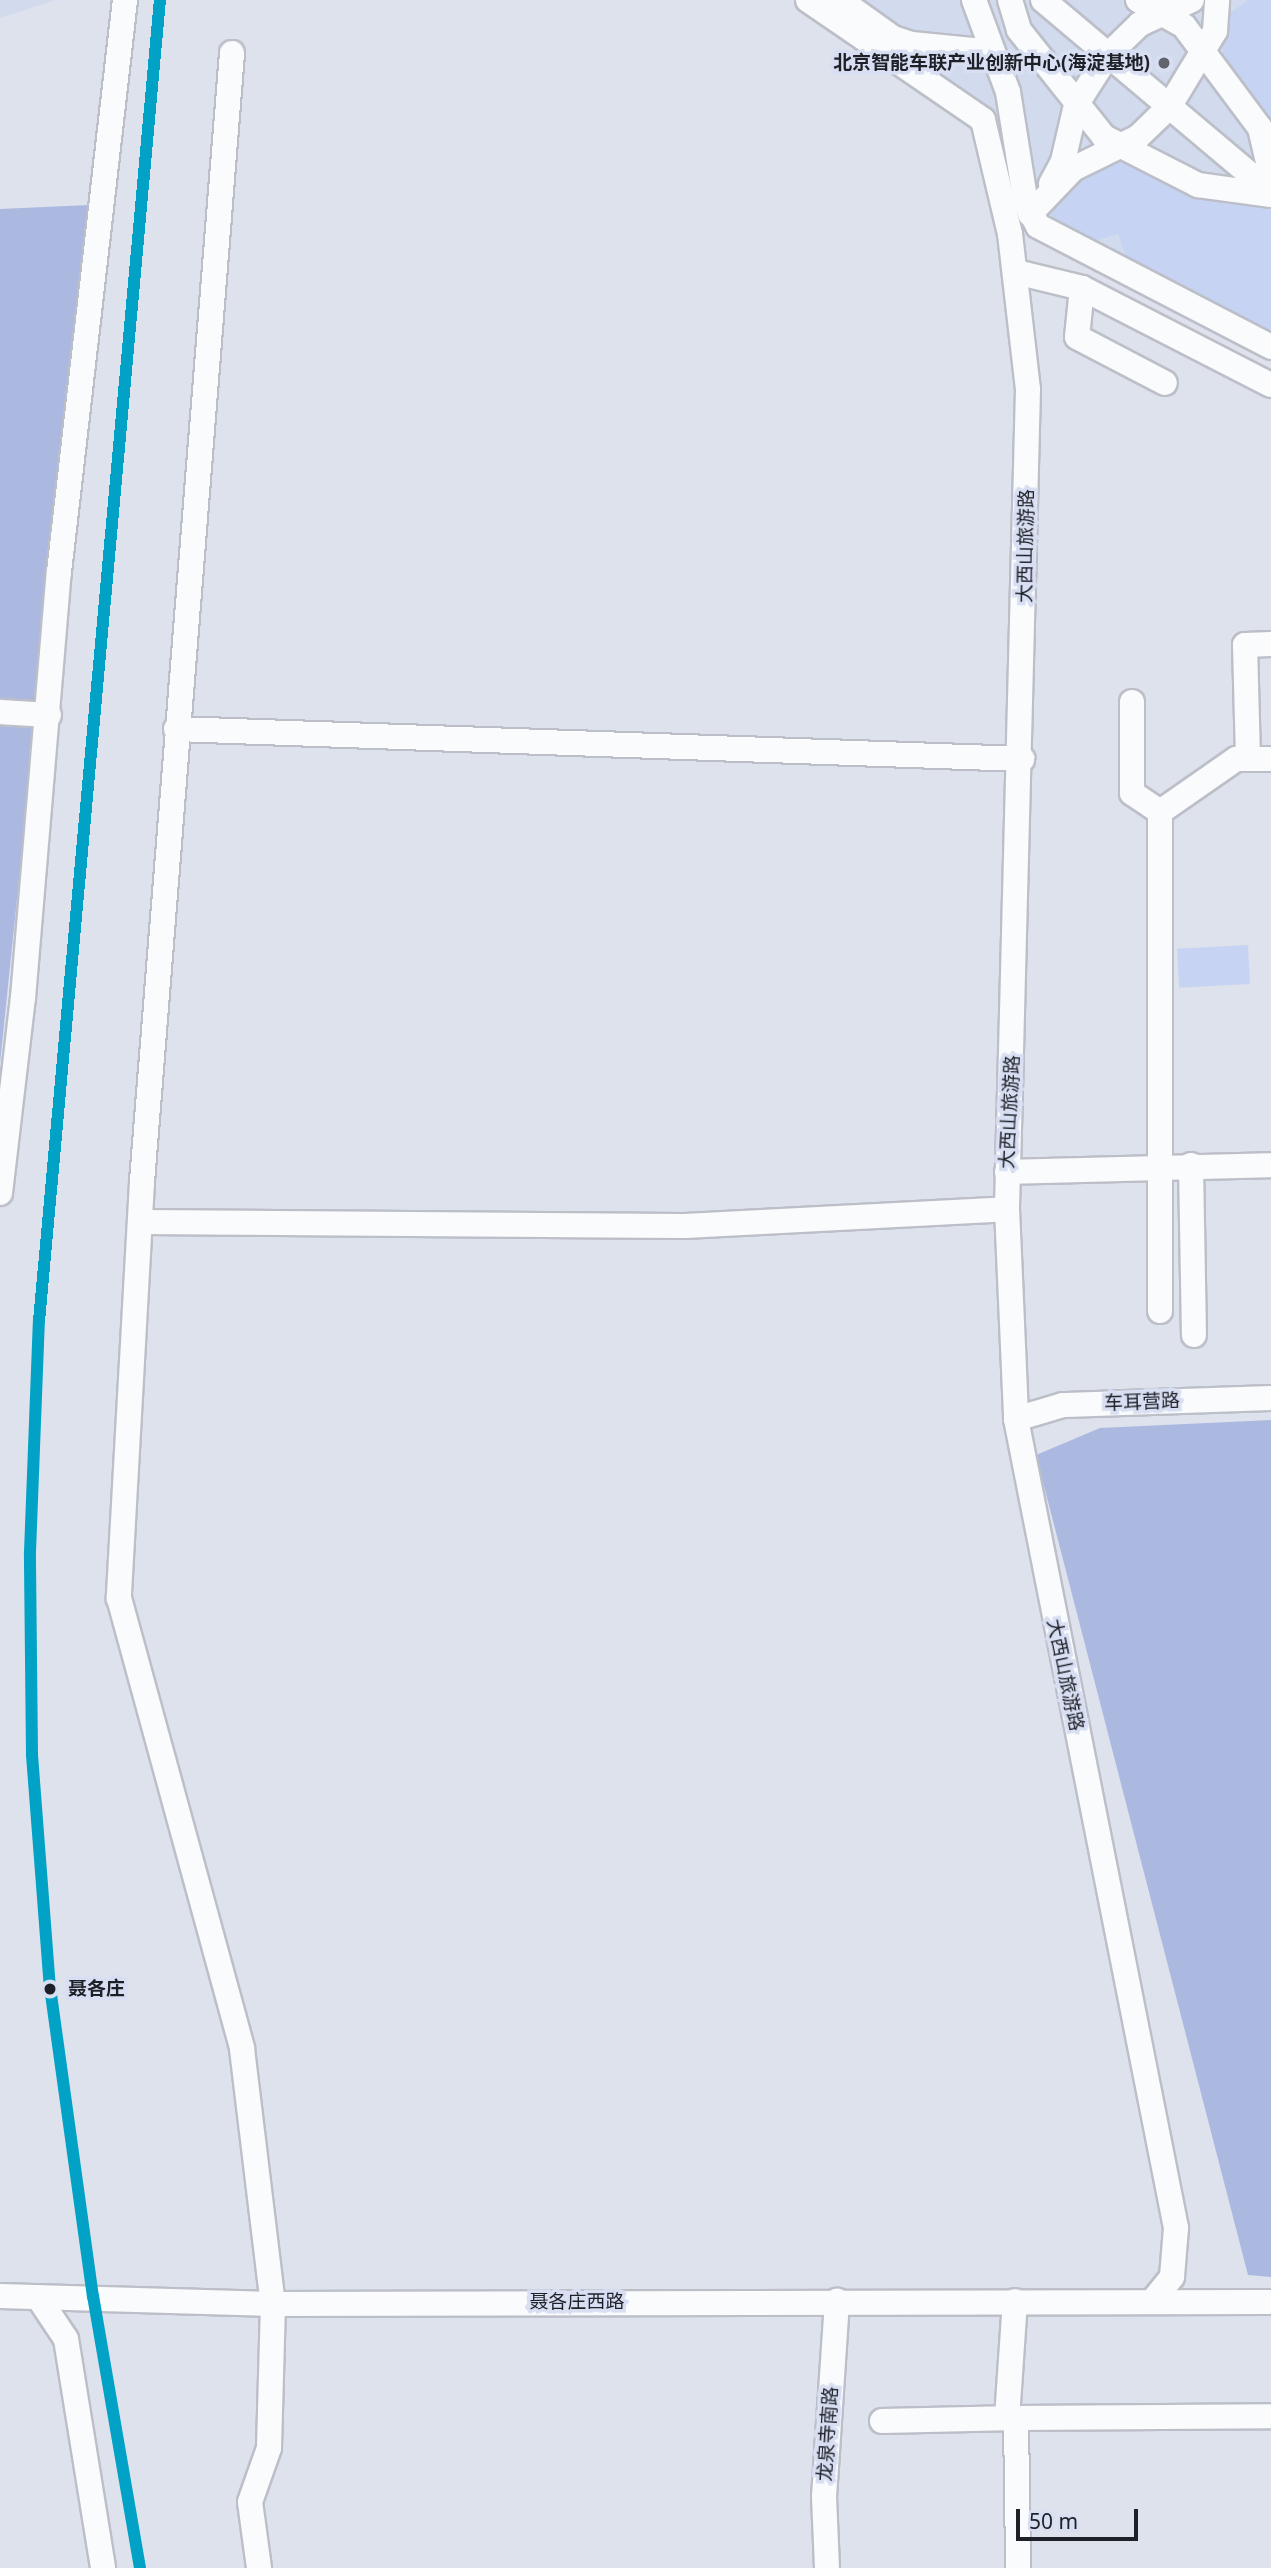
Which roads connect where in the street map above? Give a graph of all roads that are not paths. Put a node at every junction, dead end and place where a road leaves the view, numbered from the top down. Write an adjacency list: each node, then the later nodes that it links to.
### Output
1 (125, 0): 30 (street)
2 (808, 0): 22 (street, 大西山旅游路)
3 (974, 0): 11 (street)
4 (1010, 0): 15 (street)
5 (1043, 0): 13 (street)
6 (1138, 0): 10 (street)
7 (1189, 0): 10 (street)
8 (1217, 0): 14 (street)
9 (854, 5): 11 (street)
10 (1163, 13): 13 (street); 14 (street)
11 (993, 52): 21 (street)
12 (232, 53): 31 (street)
13 (1108, 55): 15 (street); 16 (street)
14 (1204, 55): 16 (street); 18 (street)
15 (1076, 105): 17 (street); 19 (street)
16 (1170, 107): 17 (street); 20 (street)
17 (1122, 145): 19 (street); 20 (street)
18 (1271, 175)
19 (1047, 191): 21 (street)
20 (1271, 194)
21 (1030, 214): 24 (street)
22 (1016, 272): 23 (street); 32 (street, 大西山旅游路)
23 (1082, 288): 25 (street); 26 (street)
24 (1271, 347)
25 (1165, 383)
26 (1271, 385)
27 (1271, 643): 33 (street)
28 (1132, 702): 34 (street)
29 (0, 712): 30 (street)
30 (49, 715): 39 (street)
31 (176, 729): 32 (street); 41 (street)
32 (1022, 759): 38 (street, 大西山旅游路)
33 (1260, 759): 34 (street)
34 (1160, 812): 35 (street)
35 (1160, 1165): 36 (street); 38 (street); 42 (street)
36 (1191, 1166): 37 (street); 43 (street)
37 (1271, 1166)
38 (1007, 1172): 40 (street, 大西山旅游路)
39 (0, 1194)
40 (1007, 1209): 41 (street); 45 (street, 大西山旅游路)
41 (144, 1222): 52 (street)
42 (1160, 1311)
43 (1194, 1335)
44 (1271, 1398): 45 (street, 车耳营路)
45 (1016, 1419): 49 (street, 大西山旅游路)
46 (0, 2295): 47 (street, 聂各庄西路)
47 (38, 2297): 52 (street, 聂各庄西路); 56 (street)
48 (837, 2300): 50 (street, 聂各庄西路); 52 (street, 聂各庄西路); 58 (street, 龙泉寺南路)
49 (1154, 2300): 50 (street, 聂各庄西路); 51 (street, 聂各庄西路)
50 (1015, 2301): 54 (street)
51 (1271, 2302)
52 (273, 2304): 57 (street)
53 (1271, 2416): 54 (street)
54 (1011, 2418): 55 (street); 59 (street)
55 (882, 2421)
56 (103, 2568)
57 (260, 2568)
58 (827, 2568)
59 (1018, 2568)

